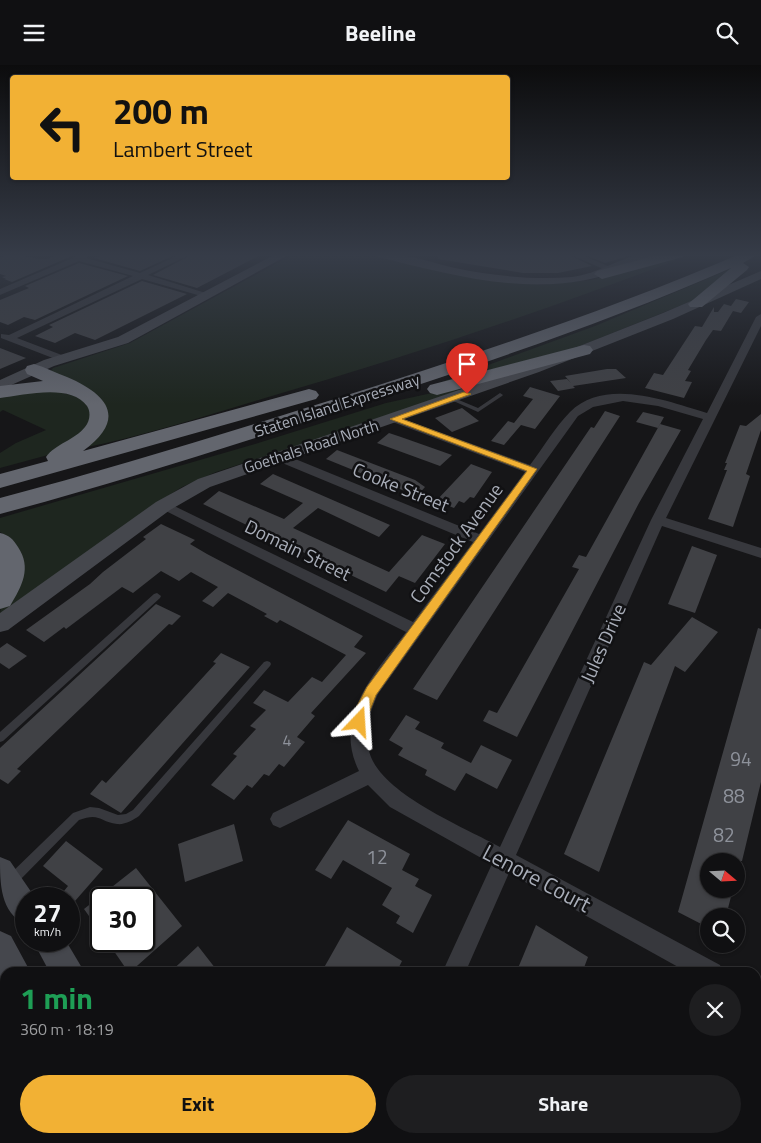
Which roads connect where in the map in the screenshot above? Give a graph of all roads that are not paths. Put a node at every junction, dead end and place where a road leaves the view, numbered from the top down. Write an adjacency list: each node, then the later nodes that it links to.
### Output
1 (77, 304): 7 (street)
2 (190, 304): 10 (main road)
3 (631, 304): 19 (highway, Staten Island Expressway)
4 (696, 304): 9 (main road, Goethals Road North)
5 (761, 317): 6 (street, Jules Drive)
6 (756, 336): 17 (street, Jules Drive)
7 (5, 337): 10 (street)
8 (465, 346): 23 (highway, Staten Island Expressway)
9 (584, 350): 16 (main road, Goethals Road North); 19 (highway)
10 (63, 359): 11 (main road)
11 (34, 370): 12 (main road); 13 (highway)
12 (0, 386)
13 (73, 389): 14 (highway); 22 (highway)
14 (0, 392)
15 (500, 395): 16 (lane)
16 (452, 399): 18 (main road, Goethals Road North)
17 (711, 418): 21 (street, Comstock Avenue); 26 (street, Jules Drive)
18 (394, 419): 20 (main road, Goethals Road North); 21 (street)
19 (227, 441): 24 (highway, Staten Island Expressway)
20 (279, 457): 25 (main road, Goethals Road North); 27 (street, Cooke Street)
21 (532, 469): 27 (street, Comstock Avenue)
22 (0, 473)
23 (0, 481)
24 (0, 506)
25 (163, 506): 32 (main road, Goethals Road North); 33 (street, Domain Street)
26 (658, 520): 29 (street); 38 (street, Jules Drive)
27 (481, 540): 33 (street, Comstock Avenue)
28 (0, 541): 31 (highway)
29 (761, 553)
30 (156, 596): 35 (lane)
31 (0, 599)
32 (0, 624)
33 (416, 630): 36 (street, Comstock Avenue)
34 (267, 664): 39 (lane)
35 (0, 738)
36 (369, 775): 37 (street); 38 (street, Lenore Court)
37 (280, 819)
38 (505, 861): 45 (street, Jules Drive); 46 (street, Lenore Court)
39 (4, 877): 40 (main road)
40 (15, 894)
41 (0, 947): 43 (main road)
42 (55, 952): 44 (main road)
43 (12, 967)
44 (65, 967)
45 (456, 967)
46 (701, 967)

